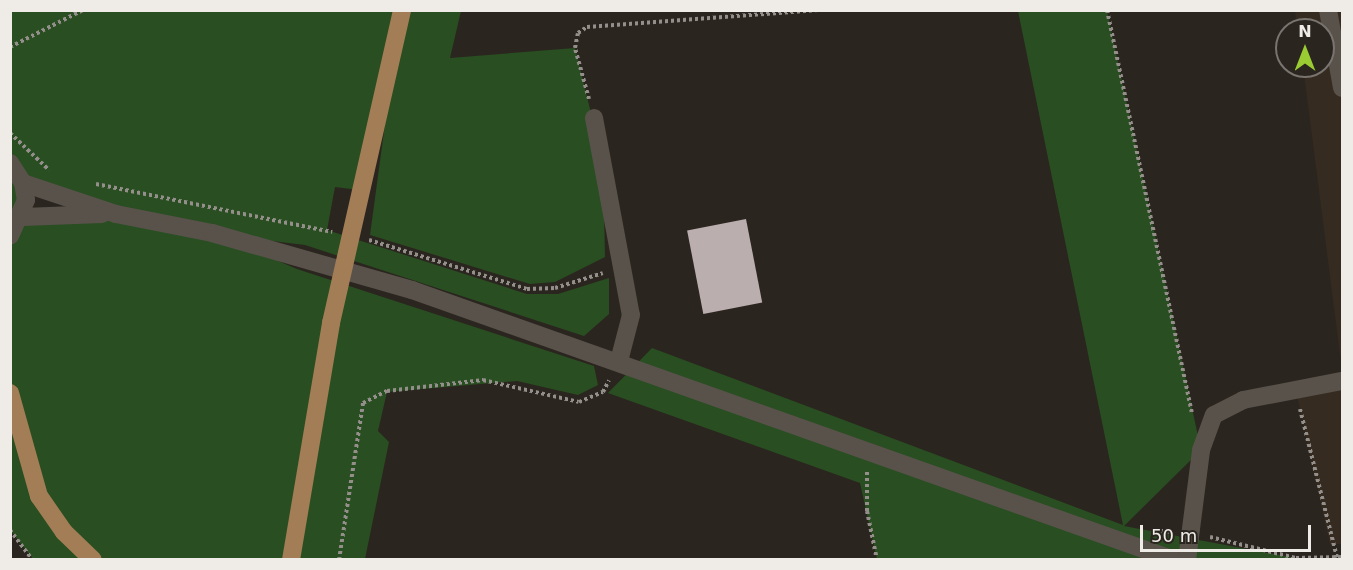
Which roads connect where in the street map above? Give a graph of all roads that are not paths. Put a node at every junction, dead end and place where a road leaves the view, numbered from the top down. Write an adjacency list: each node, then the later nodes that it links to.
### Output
1 (402, 10): 14 (main road)
2 (1328, 10): 3 (street)
3 (1342, 88)
4 (594, 118): 10 (street)
5 (10, 163): 6 (street)
6 (24, 183): 7 (street); 8 (street)
7 (116, 214): 8 (street); 10 (street)
8 (23, 217): 9 (street)
9 (10, 236)
10 (620, 361): 15 (street)
11 (1342, 381): 16 (street)
12 (10, 393): 13 (main road)
13 (93, 560)
14 (291, 560)
15 (1174, 560)
16 (1187, 560)

